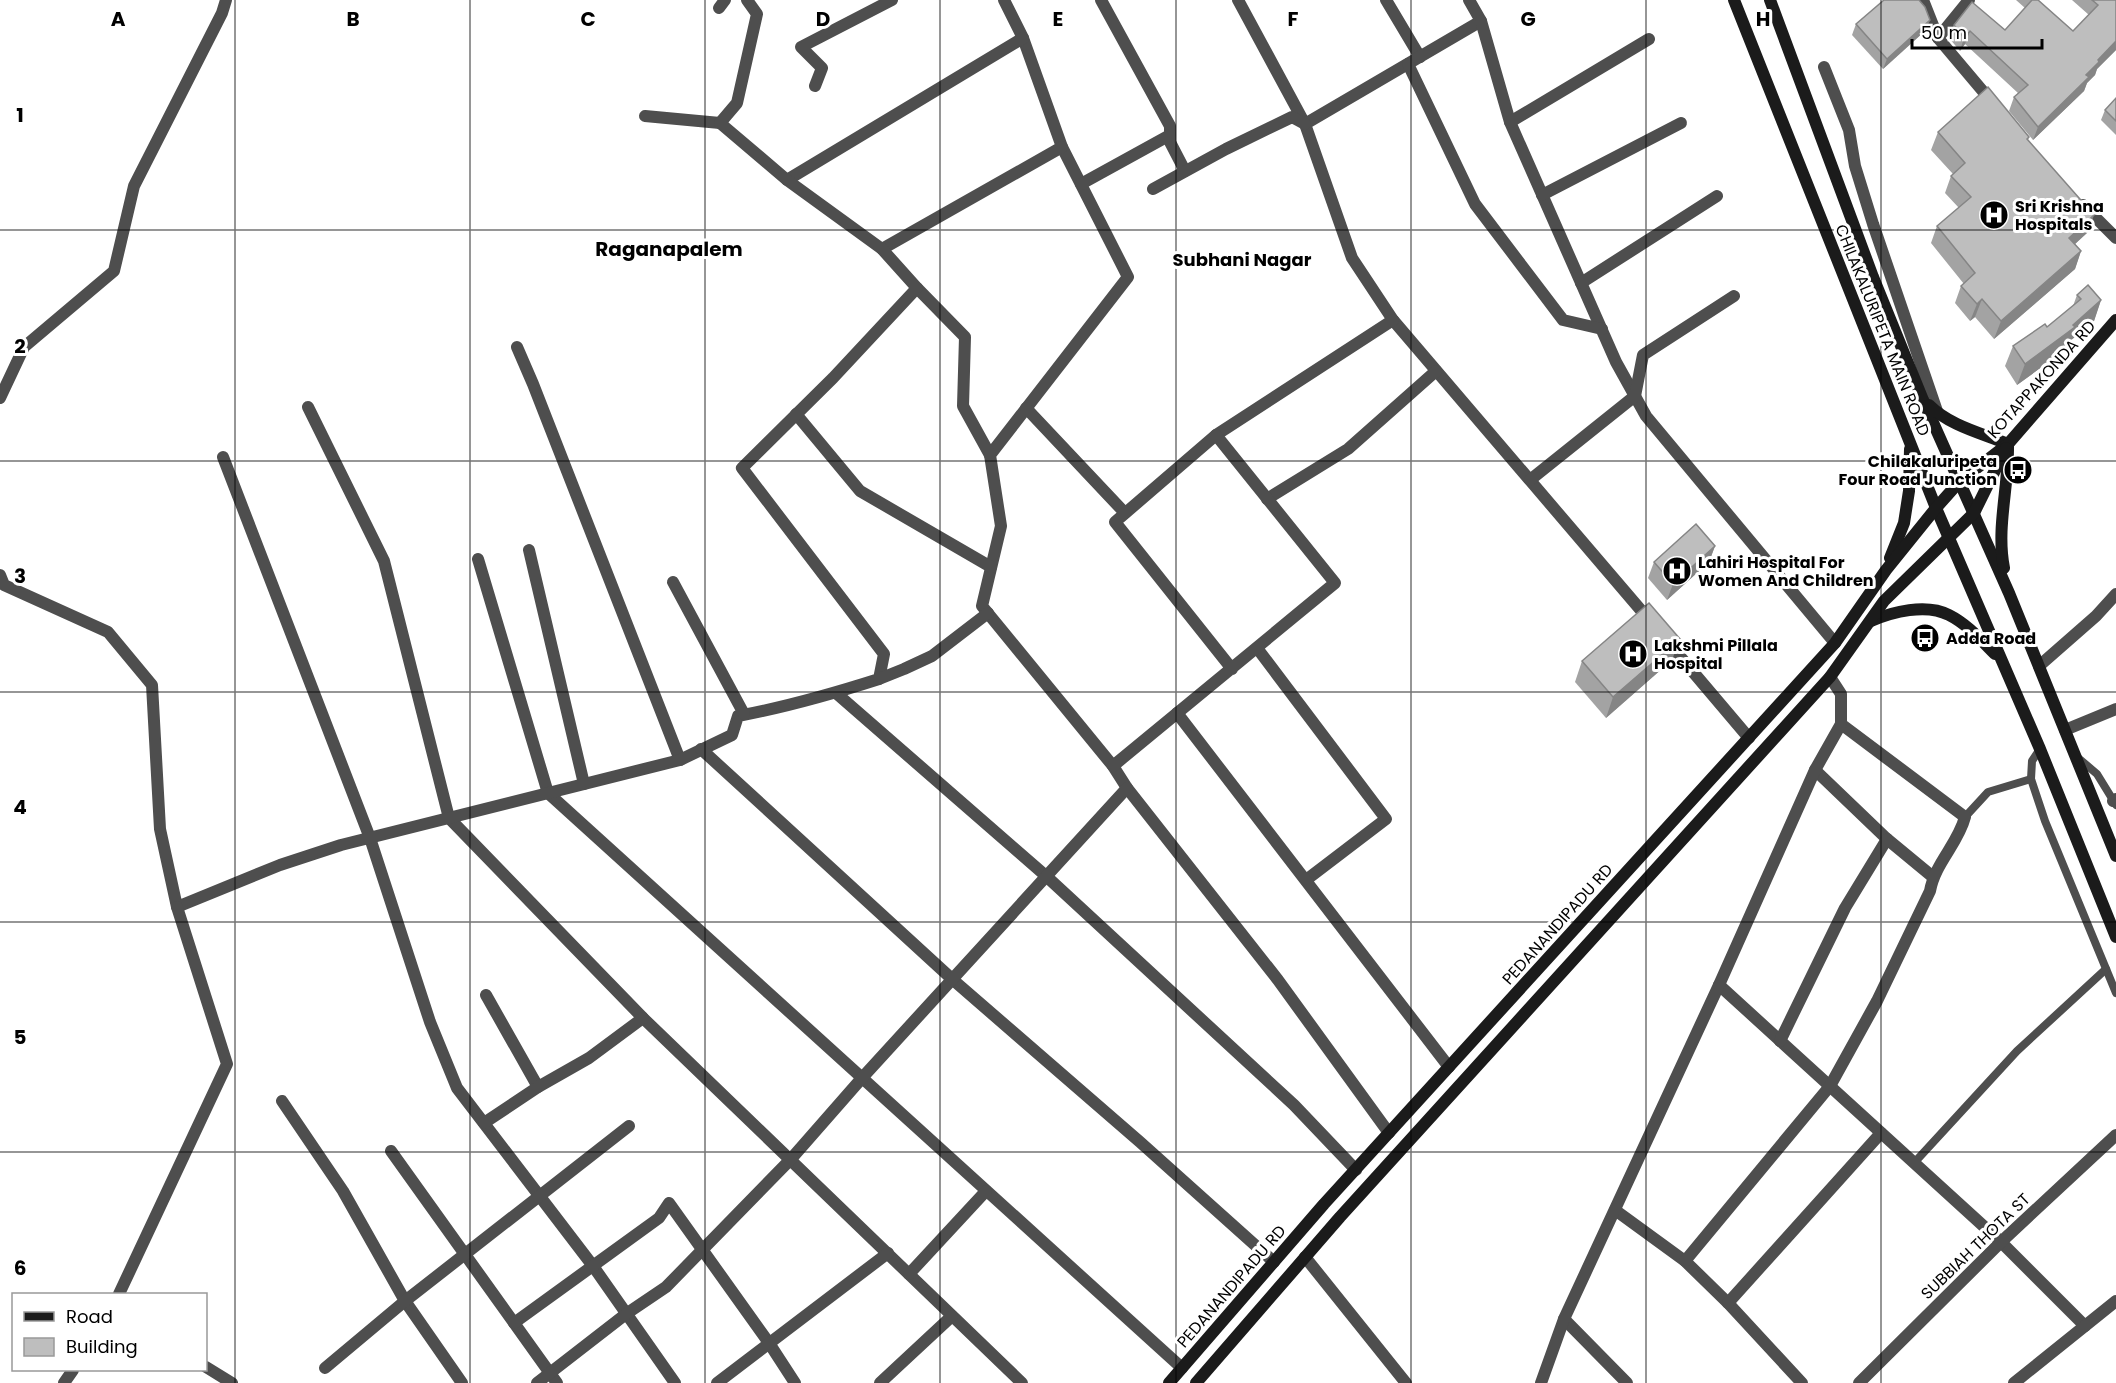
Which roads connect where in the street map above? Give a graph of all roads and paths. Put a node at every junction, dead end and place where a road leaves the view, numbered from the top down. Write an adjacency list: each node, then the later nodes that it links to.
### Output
1 (226, 0): 47 (street)
2 (747, 0): 24 (street)
3 (892, 0): 20 (street)
4 (1004, 0): 14 (street)
5 (1101, 0): 27 (street)
6 (1238, 0): 26 (street)
7 (1386, 0): 17 (street)
8 (1468, 0): 13 (street)
9 (1734, 0): 54 (main road, CHILAKALURIPETA MAIN ROAD)
10 (1770, 0): 48 (main road, CHILAKALURIPETA MAIN ROAD)
11 (1923, 0): 15 (street)
12 (1969, 0): 15 (street)
13 (1481, 21): 17 (street); 23 (street)
14 (1023, 38): 28 (street); 30 (street)
15 (1938, 38): 21 (street)
16 (1649, 39): 23 (street)
17 (1420, 57): 18 (street)
18 (1408, 64): 26 (street); 43 (street)
19 (1824, 67): 52 (street)
20 (815, 86)
21 (2001, 113)
22 (645, 116): 24 (street)
23 (1510, 122): 33 (street)
24 (720, 123): 30 (street)
25 (1681, 123): 33 (street)
26 (1305, 124): 29 (street); 41 (street)
27 (1170, 135): 29 (street); 31 (street)
28 (1062, 147): 31 (street); 37 (street)
29 (1185, 171): 32 (street)
30 (787, 180): 37 (street)
31 (1081, 184): 50 (street)
32 (1153, 189)
33 (1542, 195): 38 (street)
34 (1717, 196): 38 (street)
35 (2076, 197): 36 (street)
36 (2116, 238)
37 (882, 249): 39 (street)
38 (1581, 283): 43 (street)
39 (916, 288): 51 (street); 56 (street)
40 (1734, 296): 46 (street)
41 (1393, 320): 45 (street); 53 (street)
42 (2116, 320): 55 (main road, KOTAPPAKONDA RD)
43 (1602, 329): 46 (street)
44 (517, 347): 91 (street)
45 (1436, 371): 58 (street); 60 (street)
46 (1635, 396): 58 (street); 75 (street)
47 (0, 398)
48 (1923, 400): 52 (main road); 59 (main road, CHILAKALURIPETA MAIN ROAD)
49 (308, 407): 100 (street)
50 (1026, 408): 56 (street); 62 (street)
51 (796, 414): 67 (street); 81 (street)
52 (1938, 414): 55 (main road)
53 (1216, 435): 60 (street); 62 (street)
54 (1910, 443): 61 (main road, CHILAKALURIPETA MAIN ROAD); 68 (main road)
55 (2008, 444): 59 (main road, KOTAPPAKONDA RD); 63 (main road); 71 (main road)
56 (990, 455): 67 (street)
57 (223, 457): 101 (street)
58 (1530, 480): 88 (street)
59 (1960, 481): 61 (main road, PEDANANDIPADU RD); 63 (main road, CHILAKALURIPETA MAIN ROAD)
60 (1267, 499): 76 (street)
61 (1936, 508): 64 (main road, CHILAKALURIPETA MAIN ROAD); 68 (main road, PEDANANDIPADU RD)
62 (1125, 513): 79 (street)
63 (1974, 513): 64 (main road); 71 (main road, CHILAKALURIPETA MAIN ROAD)
64 (1950, 537): 74 (main road); 77 (main road, CHILAKALURIPETA MAIN ROAD)
65 (530, 550): 95 (street)
66 (478, 558): 97 (street)
67 (991, 567): 73 (street)
68 (1886, 570): 75 (main road, PEDANANDIPADU RD)
69 (0, 575): 107 (street)
70 (673, 582): 85 (street)
71 (2009, 593): 78 (main road, CHILAKALURIPETA MAIN ROAD)
72 (2116, 594): 78 (street)
73 (988, 613): 81 (street); 92 (street)
74 (1869, 622): 77 (main road); 80 (main road)
75 (1835, 643): 88 (main road, PEDANANDIPADU RD)
76 (1257, 648): 79 (street); 106 (street)
77 (2000, 660): 90 (main road, CHILAKALURIPETA MAIN ROAD)
78 (2039, 666): 87 (main road, CHILAKALURIPETA MAIN ROAD)
79 (1232, 669): 84 (street)
80 (1830, 677): 86 (street); 137 (main road)
81 (879, 679): 82 (street)
82 (836, 693): 85 (street); 104 (street)
83 (2116, 709): 87 (street)
84 (1177, 713): 92 (street); 106 (street)
85 (744, 714): 89 (street)
86 (1841, 724): 93 (street); 99 (street)
87 (2066, 734): 98 (lane); 103 (main road, CHILAKALURIPETA MAIN ROAD)
88 (1749, 738): 116 (main road, PEDANANDIPADU RD)
89 (701, 749): 91 (street); 110 (street)
90 (2040, 749): 94 (lane); 108 (main road, CHILAKALURIPETA MAIN ROAD)
91 (680, 760): 95 (street)
92 (1113, 766): 96 (street)
93 (1815, 770): 102 (street); 111 (street)
94 (2031, 779): 99 (lane); 109 (lane)
95 (584, 784): 97 (street)
96 (1127, 788): 104 (street); 123 (street)
97 (548, 793): 100 (street); 117 (street)
98 (2115, 802)
99 (1965, 817): 105 (street)
100 (449, 818): 101 (street); 114 (street)
101 (370, 838): 107 (street); 121 (street)
102 (1887, 839): 105 (street); 115 (street)
103 (2116, 856)
104 (1046, 876): 110 (street); 129 (street)
105 (1933, 877): 118 (street)
106 (1306, 880): 116 (street)
107 (177, 907): 142 (street)
108 (2116, 937)
109 (2106, 969): 112 (lane); 128 (lane)
110 (952, 979): 117 (street); 139 (street)
111 (1719, 985): 115 (street); 132 (street)
112 (2116, 993)
113 (486, 995): 119 (street)
114 (643, 1018): 119 (street); 127 (street)
115 (1780, 1041): 118 (street)
116 (1449, 1067): 123 (main road, PEDANANDIPADU RD)
117 (862, 1078): 127 (street); 130 (street)
118 (1830, 1086): 124 (street); 138 (street)
119 (538, 1087): 121 (street)
120 (282, 1101): 143 (street)
121 (484, 1123): 131 (street)
122 (629, 1126): 131 (street)
123 (1389, 1133): 129 (main road, PEDANANDIPADU RD)
124 (1881, 1133): 128 (street); 145 (street)
125 (2116, 1135): 133 (street, SUBBIAH THOTA ST)
126 (391, 1151): 136 (street)
127 (791, 1159): 134 (street); 135 (street)
128 (1914, 1163): 133 (street)
129 (1356, 1170): 139 (main road, PEDANANDIPADU RD)
130 (986, 1191): 141 (street); 154 (street)
131 (540, 1197): 136 (street); 140 (street)
132 (1615, 1210): 138 (street); 148 (street)
133 (2001, 1242): 150 (street); 170 (street, SUBBIAH THOTA ST)
134 (702, 1251): 140 (street); 146 (street); 151 (street)
135 (888, 1253): 141 (street); 151 (street)
136 (465, 1255): 143 (street); 149 (street)
137 (1305, 1257): 165 (main road); 166 (street)
138 (1685, 1261): 145 (street)
139 (1274, 1262): 154 (main road, PEDANANDIPADU RD)
140 (593, 1266): 146 (street); 149 (street)
141 (909, 1274): 147 (street)
142 (119, 1293)
143 (405, 1301): 153 (street); 157 (street)
144 (2116, 1301): 150 (street)
145 (1728, 1304): 169 (street)
146 (626, 1314): 155 (street); 159 (street)
147 (952, 1316): 162 (street); 163 (street)
148 (1564, 1319): 167 (street); 168 (street)
149 (514, 1323): 155 (street)
150 (2085, 1326): 171 (street)
151 (769, 1343): 160 (street); 161 (street)
152 (207, 1368): 156 (street)
153 (325, 1368)
154 (1182, 1368): 164 (main road, PEDANANDIPADU RD)
155 (554, 1378): 158 (street)
156 (232, 1383)
157 (462, 1383)
158 (537, 1383)
159 (675, 1383)
160 (717, 1383)
161 (795, 1383)
162 (880, 1383)
163 (1022, 1383)
164 (1169, 1383)
165 (1196, 1383)
166 (1406, 1383)
167 (1541, 1383)
168 (1627, 1383)
169 (1802, 1383)
170 (1859, 1383)
171 (2014, 1383)

